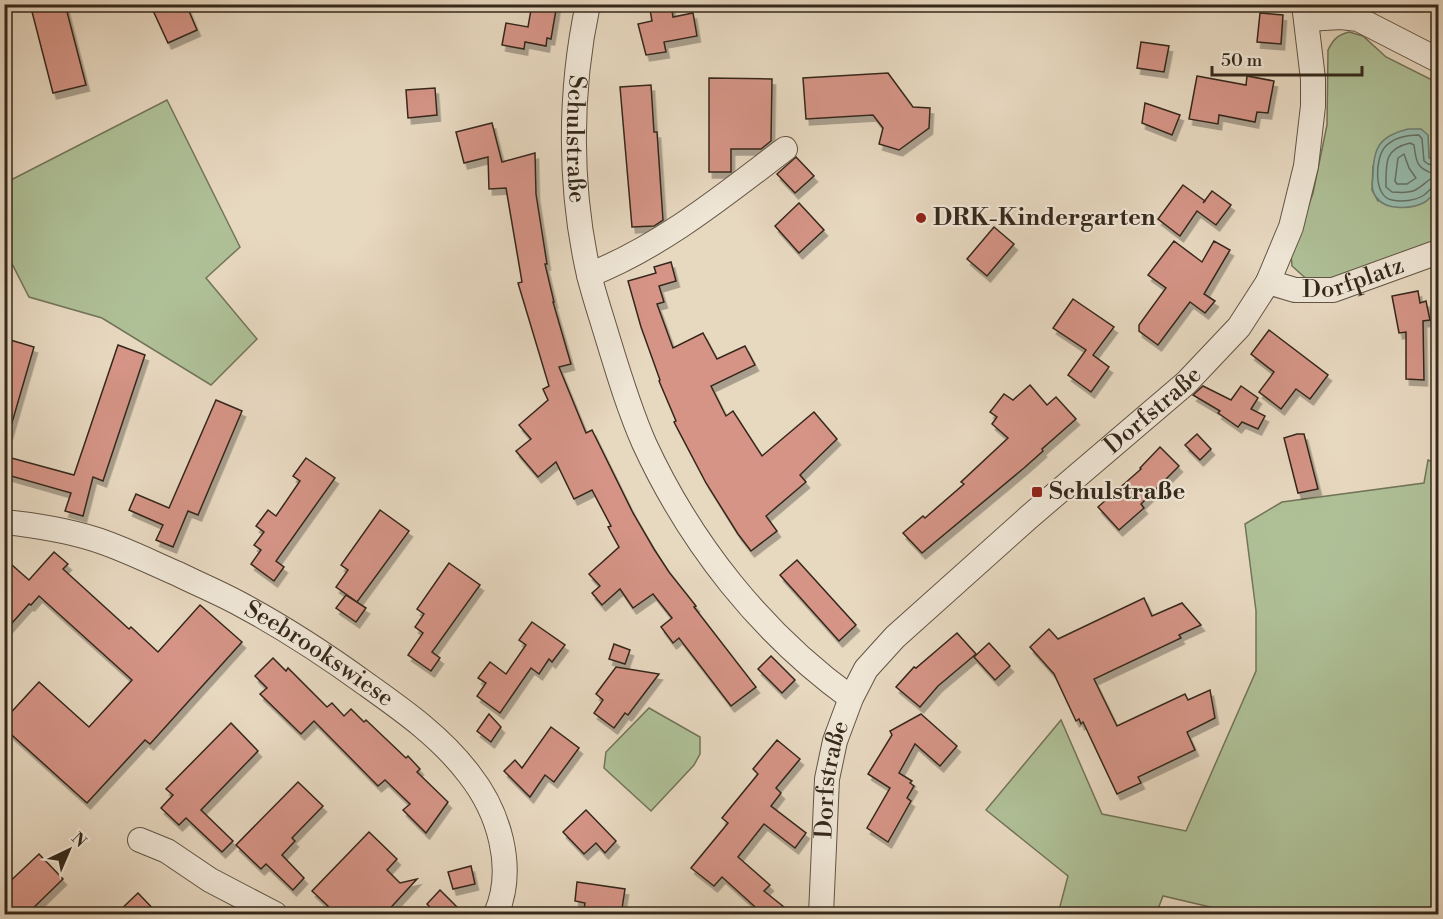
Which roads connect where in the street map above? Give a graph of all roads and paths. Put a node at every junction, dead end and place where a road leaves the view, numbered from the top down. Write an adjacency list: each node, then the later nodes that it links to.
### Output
1 (588, 4): 6 (street, Schulstraße)
2 (1305, 12): 3 (street); 7 (street, Dorfstraße)
3 (1438, 60)
4 (785, 149): 6 (street)
5 (1438, 252): 7 (street, Dorfplatz)
6 (589, 275): 9 (street, Schulstraße)
7 (1268, 282): 9 (street, Dorfstraße)
8 (4, 522): 12 (street, Seebrookswiese)
9 (851, 698): 13 (street, Dorfstraße)
10 (140, 840): 11 (street)
11 (275, 915)
12 (496, 915)
13 (821, 915)

